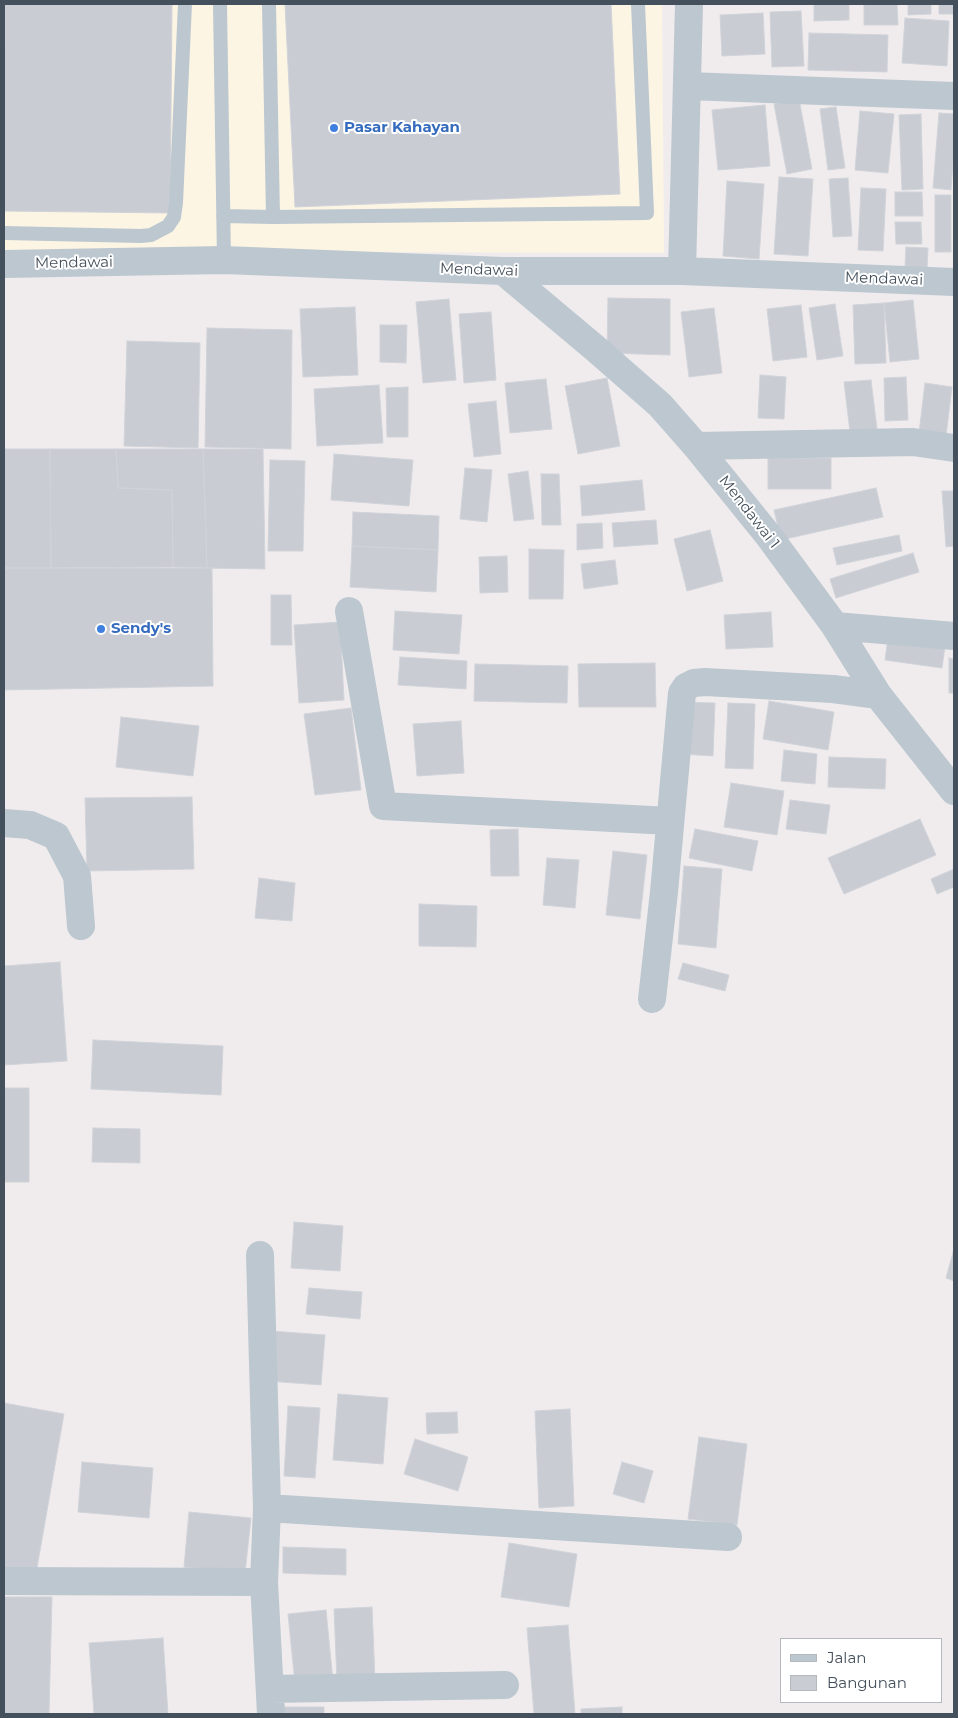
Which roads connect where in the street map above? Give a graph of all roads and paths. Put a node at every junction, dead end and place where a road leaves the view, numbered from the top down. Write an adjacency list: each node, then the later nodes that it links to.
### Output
1 (185, 4): 10 (lane)
2 (220, 4): 8 (lane)
3 (269, 4): 9 (lane)
4 (638, 4): 9 (lane)
5 (689, 4): 6 (street)
6 (688, 86): 7 (street); 14 (street)
7 (954, 96)
8 (223, 216): 9 (lane); 11 (lane)
9 (273, 217)
10 (4, 233)
11 (224, 260): 12 (street, Mendawai); 13 (street, Mendawai)
12 (4, 264)
13 (502, 271): 14 (street, Mendawai); 16 (street, Mendawai 1)
14 (682, 271): 15 (street, Mendawai)
15 (954, 282)
16 (696, 446): 17 (street); 19 (street, Mendawai 1)
17 (954, 448)
18 (349, 611): 23 (street)
19 (835, 626): 20 (street); 21 (street, Mendawai 1)
20 (954, 636)
21 (878, 695): 22 (street, Mendawai 1); 23 (street)
22 (954, 791)
23 (670, 821): 26 (street)
24 (4, 823): 25 (street)
25 (82, 926)
26 (652, 999)
27 (260, 1255): 28 (street)
28 (267, 1508): 29 (street); 31 (street)
29 (728, 1536)
30 (4, 1581): 31 (street)
31 (264, 1582): 33 (street)
32 (505, 1685): 33 (street)
33 (270, 1702)

